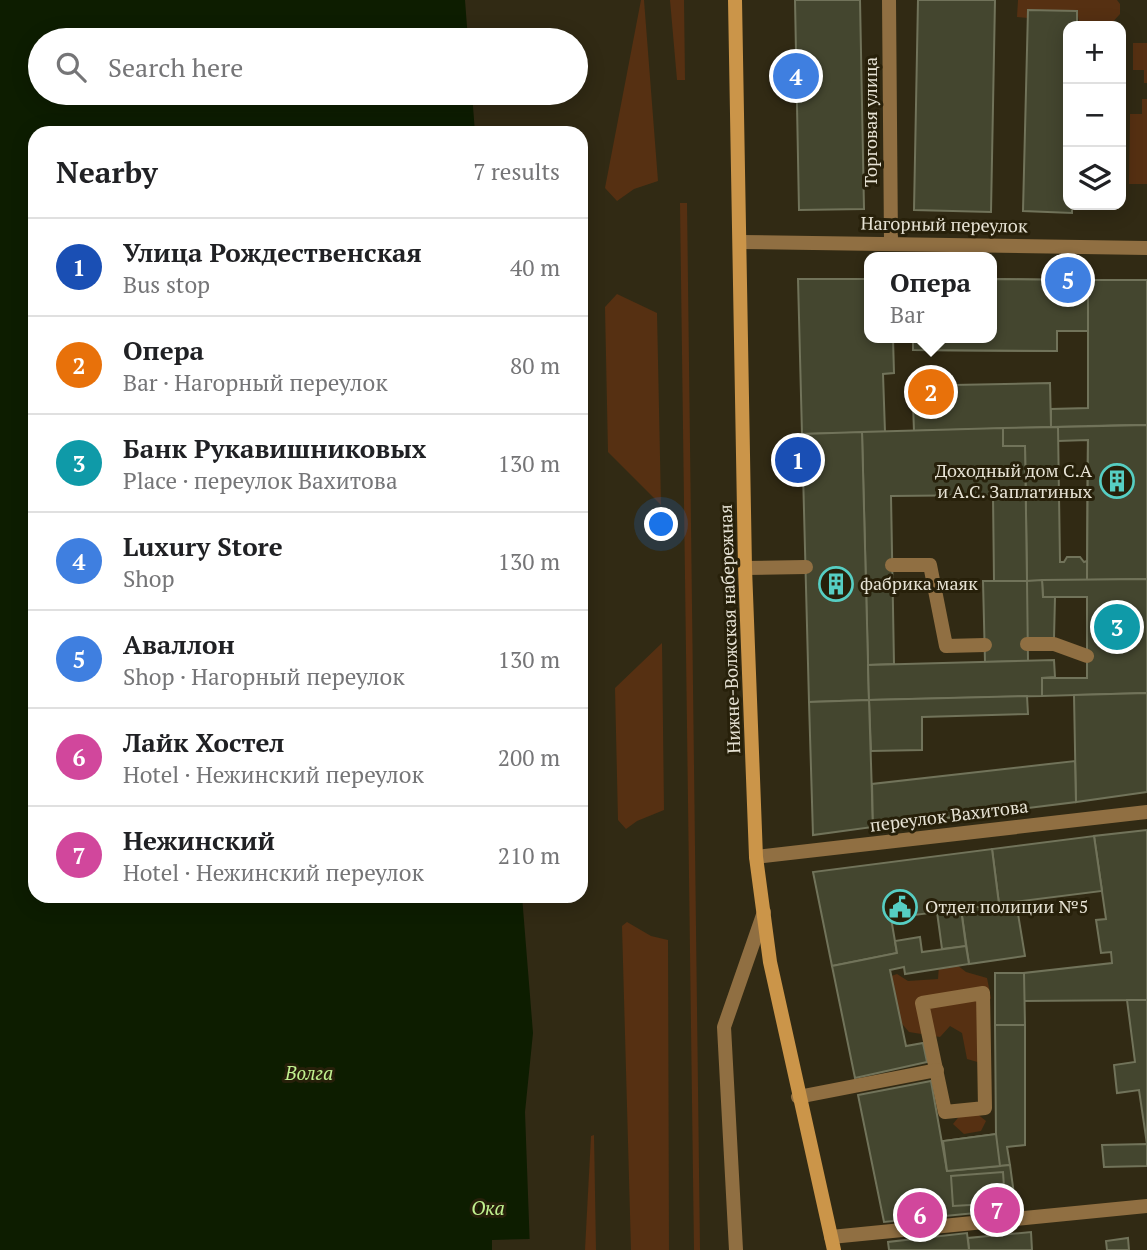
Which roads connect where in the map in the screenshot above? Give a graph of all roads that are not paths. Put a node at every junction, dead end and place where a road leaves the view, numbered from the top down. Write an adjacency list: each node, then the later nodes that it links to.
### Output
1 (735, 0): 3 (main road, Нижне-Волжская набережная)
2 (889, 0): 4 (street, Торговая улица)
3 (740, 242): 4 (street, Нагорный переулок); 8 (main road, Нижне-Волжская набережная)
4 (891, 243): 5 (street, Нагорный переулок)
5 (1147, 248)
6 (892, 565): 9 (street)
7 (806, 567): 8 (street)
8 (745, 568): 13 (main road, Нижне-Волжская набережная)
9 (985, 645)
10 (1027, 645): 11 (street)
11 (1087, 656)
12 (1147, 812): 13 (street, переулок Вахитова)
13 (756, 857): 14 (main road, Нижне-Волжская набережная)
14 (764, 912): 16 (main road, Нижне-Волжская набережная); 19 (street)
15 (937, 1070): 15 (street); 16 (street)
16 (798, 1097): 18 (main road, Нижне-Волжская набережная)
17 (1147, 1206): 18 (street)
18 (832, 1244)
19 (736, 1250)

